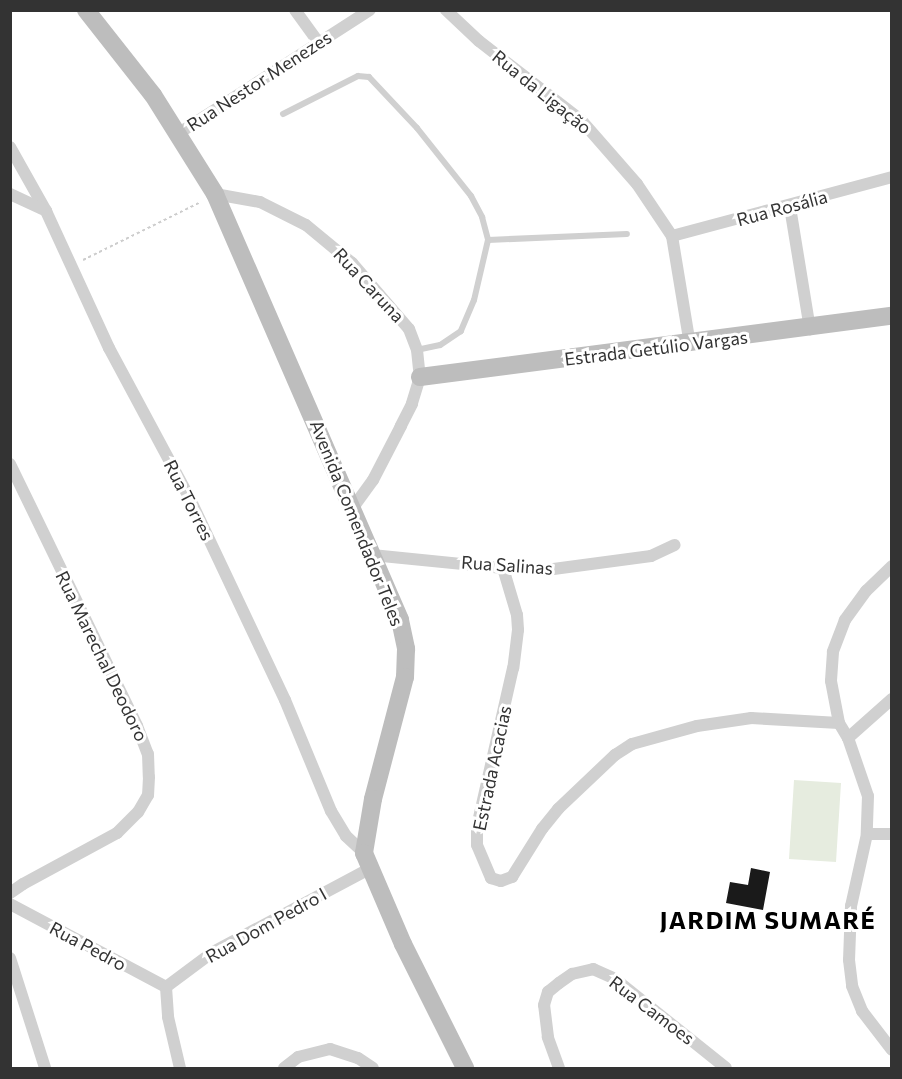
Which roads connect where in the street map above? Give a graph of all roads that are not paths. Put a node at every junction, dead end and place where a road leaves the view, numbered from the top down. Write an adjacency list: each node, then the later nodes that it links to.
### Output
1 (86, 10): 7 (main road, Avenida Comendador Teles)
2 (295, 10): 5 (street)
3 (370, 10): 5 (street, Rua Nestor Menezes)
4 (446, 10): 15 (street, Rua da Ligação)
5 (319, 43): 7 (street, Rua Nestor Menezes)
6 (283, 114): 16 (lane)
7 (179, 133): 11 (main road, Avenida Comendador Teles)
8 (10, 147): 13 (street, Rua Torres)
9 (891, 177): 12 (street, Rua Rosália)
10 (10, 194): 13 (street)
11 (215, 194): 20 (street, Rua Caruna); 23 (main road, Avenida Comendador Teles)
12 (790, 207): 15 (street, Rua Rosália); 18 (street)
13 (46, 211): 33 (street, Rua Torres)
14 (627, 234): 16 (lane)
15 (672, 236): 19 (street, Rua da Ligação)
16 (488, 240): 20 (lane)
17 (891, 316): 18 (main road, Estrada Getúlio Vargas)
18 (810, 329): 19 (main road, Estrada Getúlio Vargas)
19 (690, 345): 21 (main road, Estrada Getúlio Vargas)
20 (417, 350): 21 (street, Rua Caruna)
21 (420, 377): 23 (street, Rua Caruna)
22 (10, 464): 34 (street, Rua Marechal Deodoro)
23 (353, 508): 25 (main road, Avenida Comendador Teles)
24 (675, 545): 27 (street, Rua Salinas)
25 (372, 555): 27 (street, Rua Salinas); 33 (main road, Avenida Comendador Teles)
26 (891, 566): 29 (street)
27 (503, 568): 29 (street, Estrada Acacias)
28 (891, 699): 30 (street)
29 (839, 723): 30 (street)
30 (848, 738): 31 (street)
31 (867, 834): 32 (street); 38 (street)
32 (891, 834)
33 (366, 861): 37 (street, Rua Dom Pedro I); 43 (main road)
34 (10, 893)
35 (10, 904): 37 (street, Rua Pedro)
36 (10, 958): 39 (street)
37 (165, 987): 40 (street)
38 (891, 1050)
39 (45, 1068)
40 (180, 1068)
41 (284, 1068): 42 (street)
42 (373, 1068)
43 (465, 1068)
44 (559, 1068): 45 (street, Rua Camoes)
45 (726, 1068)

